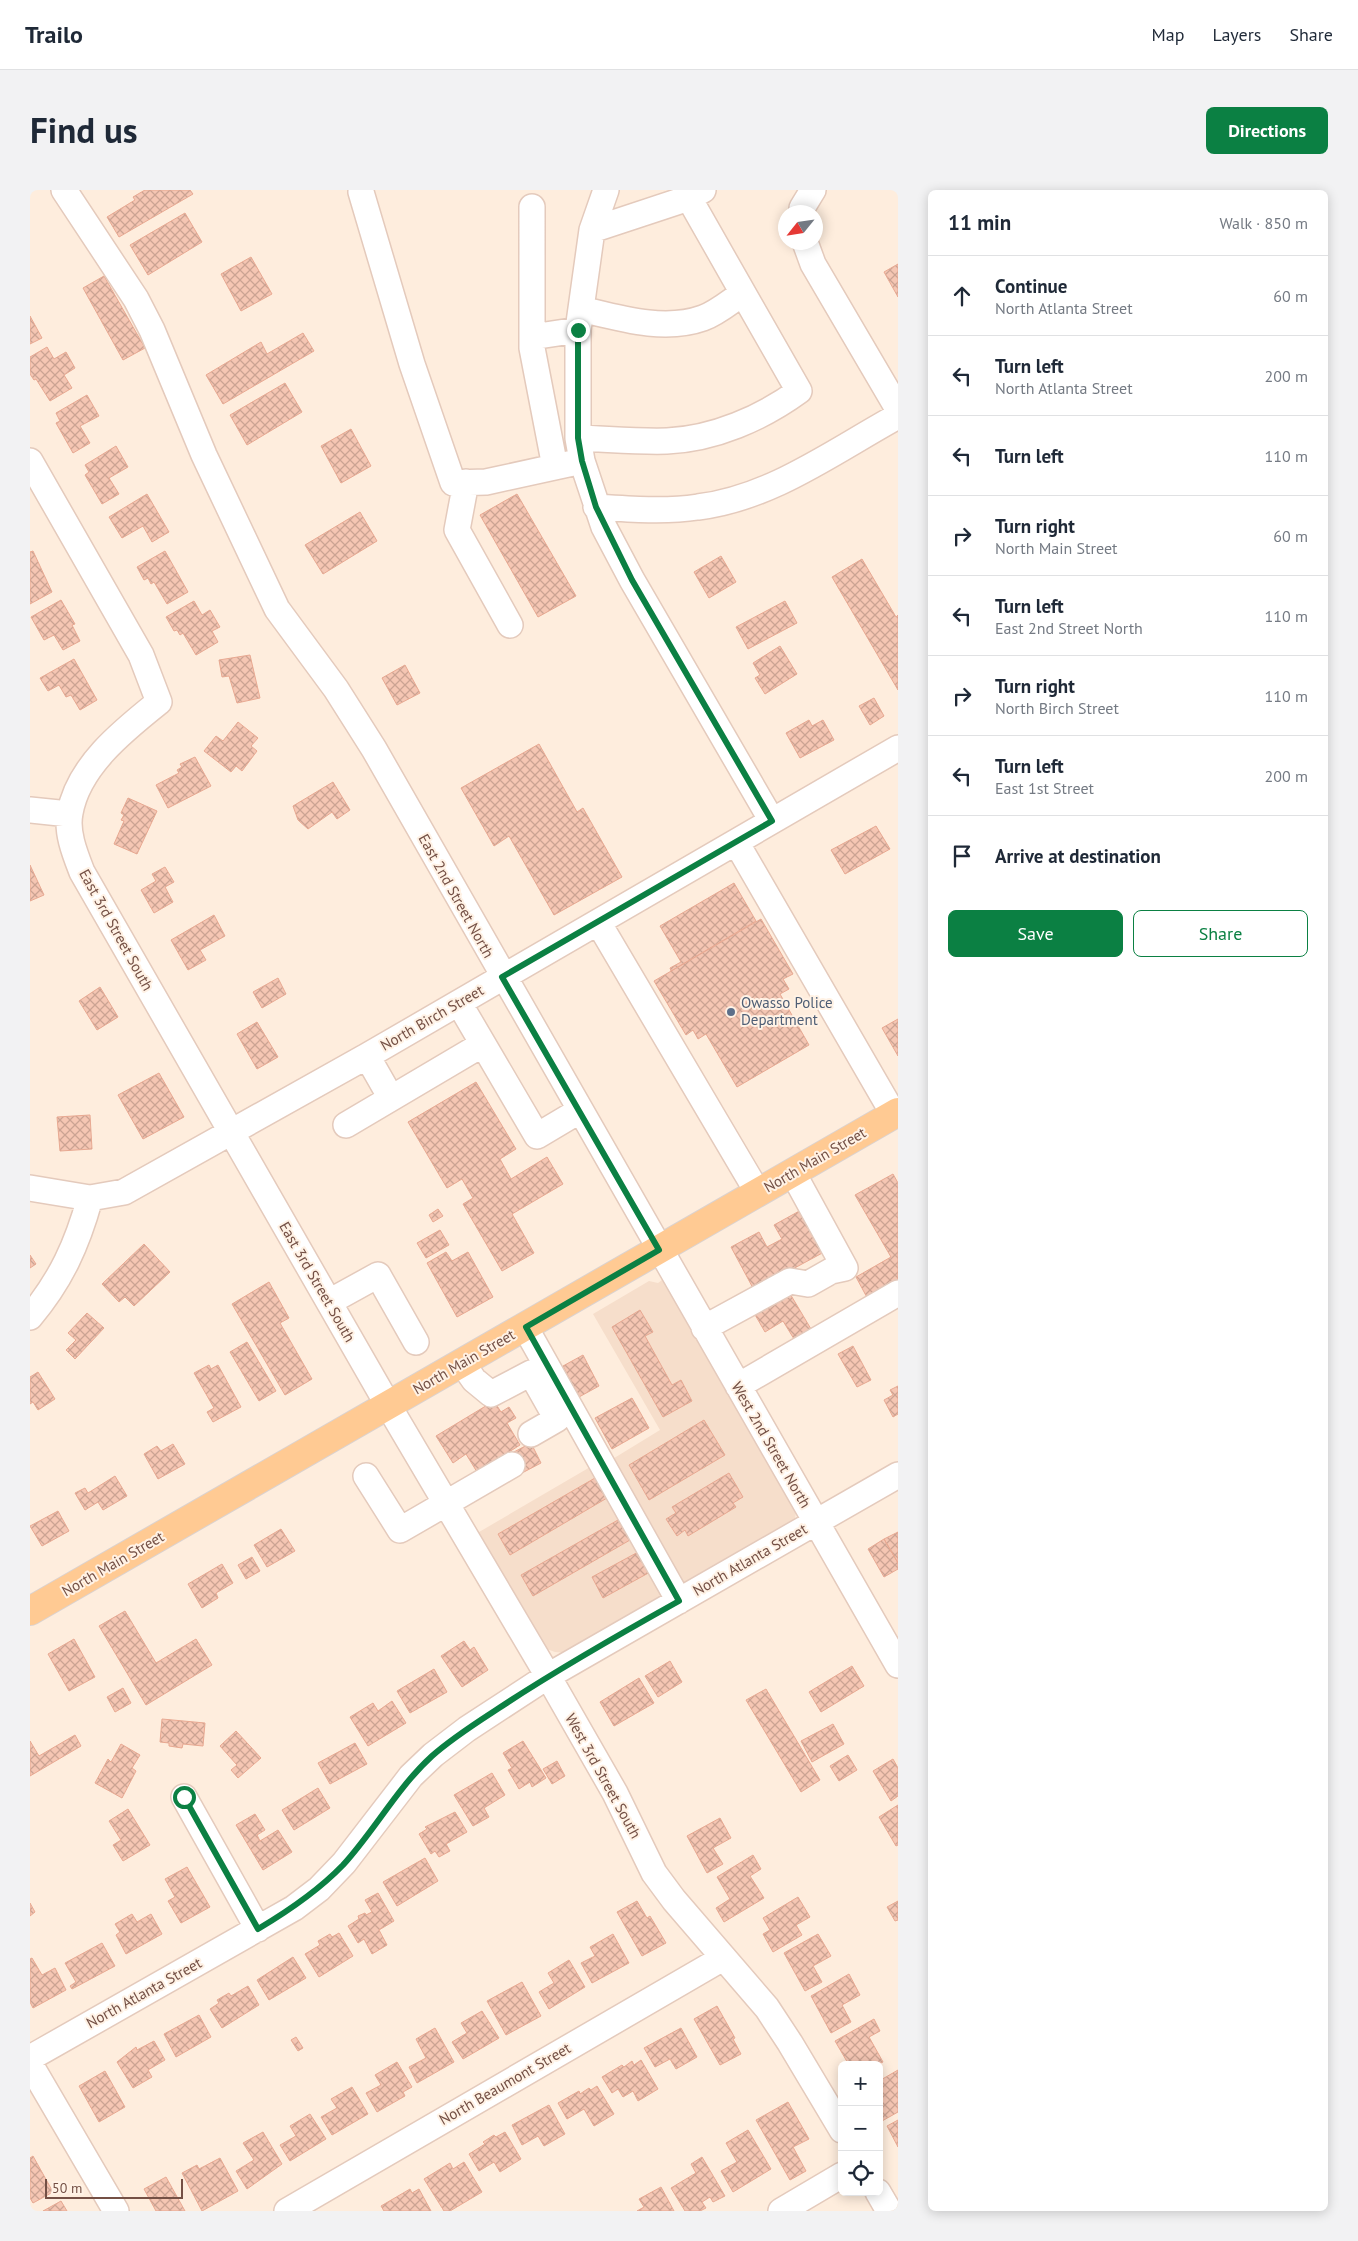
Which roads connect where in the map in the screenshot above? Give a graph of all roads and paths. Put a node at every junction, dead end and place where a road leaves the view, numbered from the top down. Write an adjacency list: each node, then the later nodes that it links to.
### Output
1 (64, 190): 27 (street, East 2nd Street North)
2 (606, 190): 8 (street)
3 (813, 190): 6 (street)
4 (361, 192): 18 (street)
5 (696, 194): 8 (street); 10 (street)
6 (804, 205)
7 (532, 207): 12 (street)
8 (592, 230): 11 (street)
9 (809, 253): 13 (street)
10 (743, 294): 11 (street); 15 (street)
11 (579, 319): 12 (street); 15 (street)
12 (532, 337): 17 (street)
13 (898, 409)
14 (898, 416): 19 (street)
15 (580, 450): 17 (street); 19 (street)
16 (30, 461): 23 (street, East 3rd Street South)
17 (555, 466): 18 (street)
18 (466, 482): 20 (street)
19 (596, 507): 24 (street)
20 (510, 625)
21 (898, 748): 24 (street, North Birch Street)
22 (30, 810): 23 (street)
23 (69, 814): 35 (street, East 3rd Street South)
24 (772, 821): 25 (street, North Birch Street)
25 (736, 842): 26 (street, North Birch Street); 33 (street)
26 (598, 922): 27 (street, North Birch Street); 38 (street)
27 (502, 977): 28 (street, North Birch Street); 32 (street, East 2nd Street North)
28 (459, 1002): 29 (street); 30 (street, North Birch Street)
29 (483, 1044): 31 (street); 32 (street)
30 (367, 1056): 31 (street); 35 (street, North Birch Street)
31 (391, 1098): 34 (street)
32 (579, 1111): 40 (street, East 2nd Street North)
33 (896, 1113): 36 (main road, North Main Street)
34 (346, 1125)
35 (231, 1133): 39 (street, North Birch Street); 42 (street, East 3rd Street South)
36 (793, 1173): 38 (main road, North Main Street); 45 (street)
37 (30, 1188): 39 (street, North Birch Street)
38 (758, 1193): 40 (main road, North Main Street)
39 (90, 1198): 43 (street)
40 (659, 1250): 44 (main road, North Main Street); 45 (street, West 2nd Street North)
41 (898, 1293): 48 (street)
42 (329, 1302): 46 (street); 49 (street, East 3rd Street South)
43 (30, 1317)
44 (526, 1327): 47 (main road, North Main Street); 56 (street)
45 (704, 1328): 48 (street, West 2nd Street North)
46 (416, 1342)
47 (462, 1362): 49 (main road, North Main Street); 50 (street)
48 (738, 1386): 55 (street, West 2nd Street North)
49 (388, 1405): 54 (street, West 3rd Street South); 57 (main road, North Main Street)
50 (531, 1434)
51 (512, 1465): 54 (street)
52 (898, 1475): 55 (street, North Atlanta Street)
53 (366, 1476): 54 (street)
54 (446, 1504): 59 (street, West 3rd Street South)
55 (815, 1522): 56 (street, North Atlanta Street); 58 (street, West 2nd Street North)
56 (679, 1601): 59 (street, North Atlanta Street)
57 (30, 1612)
58 (898, 1666)
59 (548, 1676): 61 (street, North Atlanta Street); 62 (street, West 3rd Street South)
60 (184, 1797): 61 (street)
61 (258, 1929): 63 (street, North Atlanta Street)
62 (723, 1958): 65 (street, West 3rd Street South); 69 (street, North Beaumont Street)
63 (30, 2058)
64 (30, 2064): 68 (street)
65 (838, 2123)
66 (838, 2178): 70 (street)
67 (880, 2196): 71 (street)
68 (116, 2211)
69 (287, 2211)
70 (781, 2211)
71 (889, 2211)

